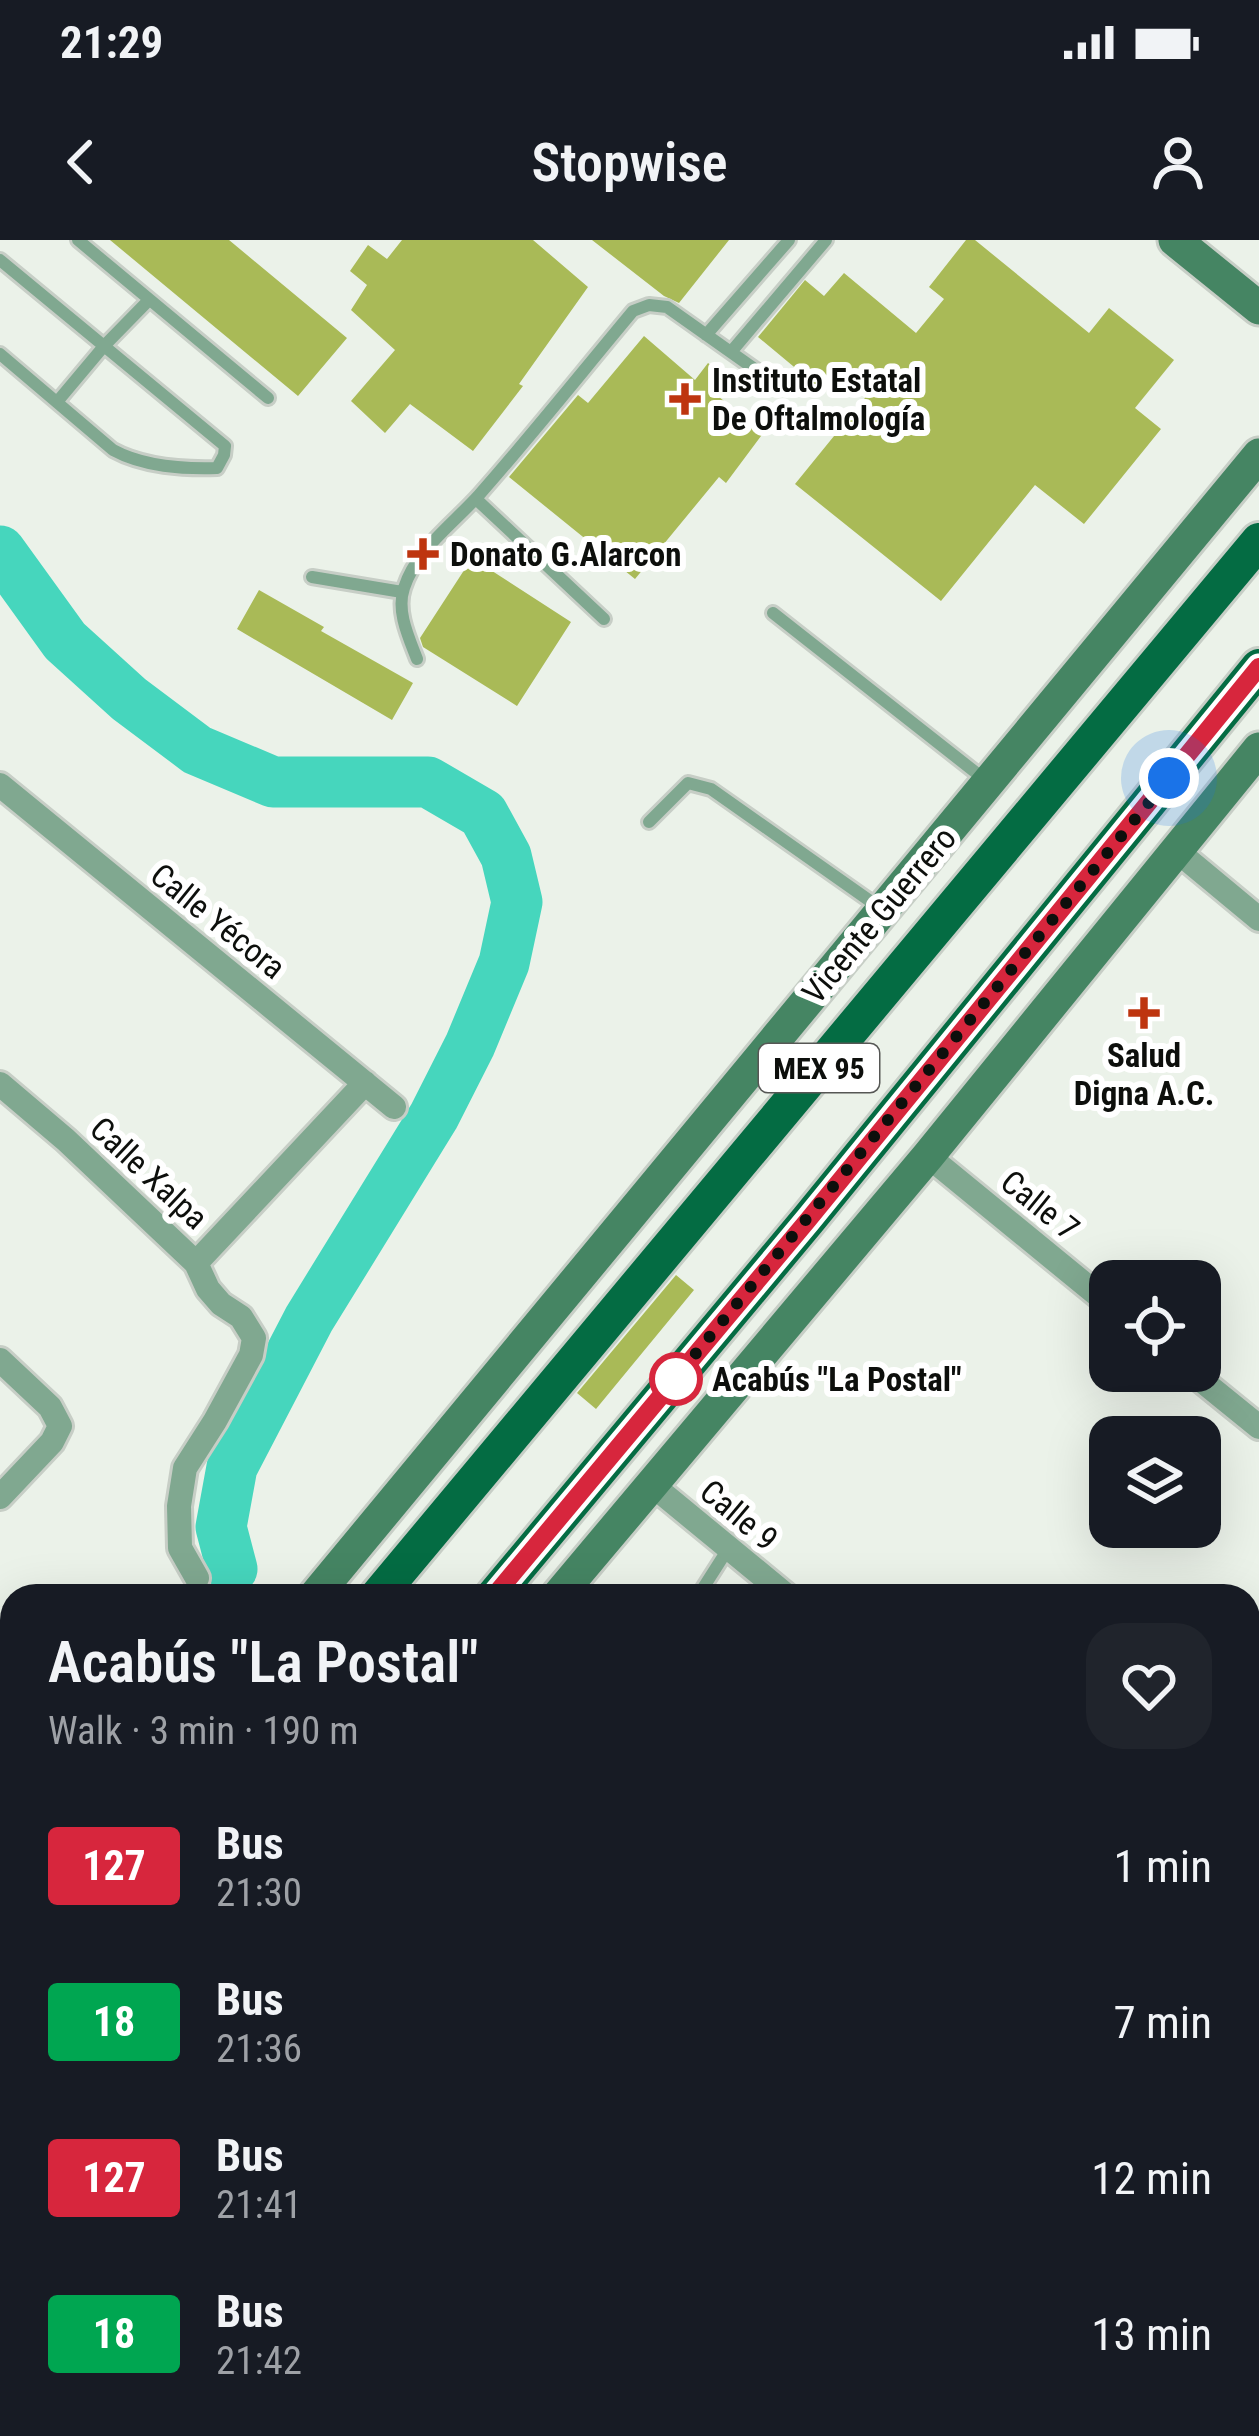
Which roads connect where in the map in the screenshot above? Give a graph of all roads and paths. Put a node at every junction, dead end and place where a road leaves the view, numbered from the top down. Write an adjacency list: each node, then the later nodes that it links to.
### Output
1 (78, 240): 6 (lane)
2 (789, 240): 8 (lane)
3 (826, 240): 10 (lane)
4 (1175, 240): 7 (main road)
5 (0, 260): 9 (lane)
6 (149, 300): 9 (lane); 13 (lane)
7 (1259, 308)
8 (706, 335): 10 (lane); 16 (lane)
9 (104, 346): 14 (lane); 14 (lane)
10 (731, 352): 12 (lane)
11 (0, 355): 14 (lane)
12 (773, 382)
13 (268, 398)
14 (57, 402)
15 (1259, 455): 25 (main road, Vicente Guerrero)
16 (476, 499): 19 (lane); 21 (lane)
17 (1259, 541): 47 (main road, MEX 95)
18 (312, 577): 19 (lane)
19 (402, 592): 22 (lane)
20 (773, 613): 25 (lane)
21 (604, 619)
22 (417, 659)
23 (1259, 667): 35 (main road, MEX 95)
24 (1259, 749): 28 (main road)
25 (988, 782): 29 (main road, Vicente Guerrero)
26 (0, 785): 31 (street, Calle Yécora)
27 (649, 823): 29 (lane)
28 (1177, 851): 30 (street); 34 (main road)
29 (883, 910): 46 (main road, Vicente Guerrero)
30 (1259, 920)
31 (365, 1083): 33 (street, Calle Yécora); 37 (street)
32 (0, 1084): 37 (street, Calle Xalpa)
33 (394, 1107)
34 (928, 1156): 36 (main road); 38 (street, Calle 7)
35 (808, 1220): 36 (main road); 48 (main road, MEX 95)
36 (849, 1249): 42 (main road)
37 (196, 1263): 45 (street, Calle Xalpa)
38 (1089, 1288)
39 (0, 1360): 43 (street)
40 (1216, 1392): 41 (street)
41 (1259, 1427)
42 (651, 1484): 44 (street, Calle 9); 49 (main road)
43 (0, 1497)
44 (728, 1550): 50 (lane); 51 (street, Calle 9)
45 (197, 1578)
46 (325, 1584)
47 (388, 1584)
48 (504, 1584)
49 (568, 1584)
50 (706, 1584)
51 (772, 1584)

